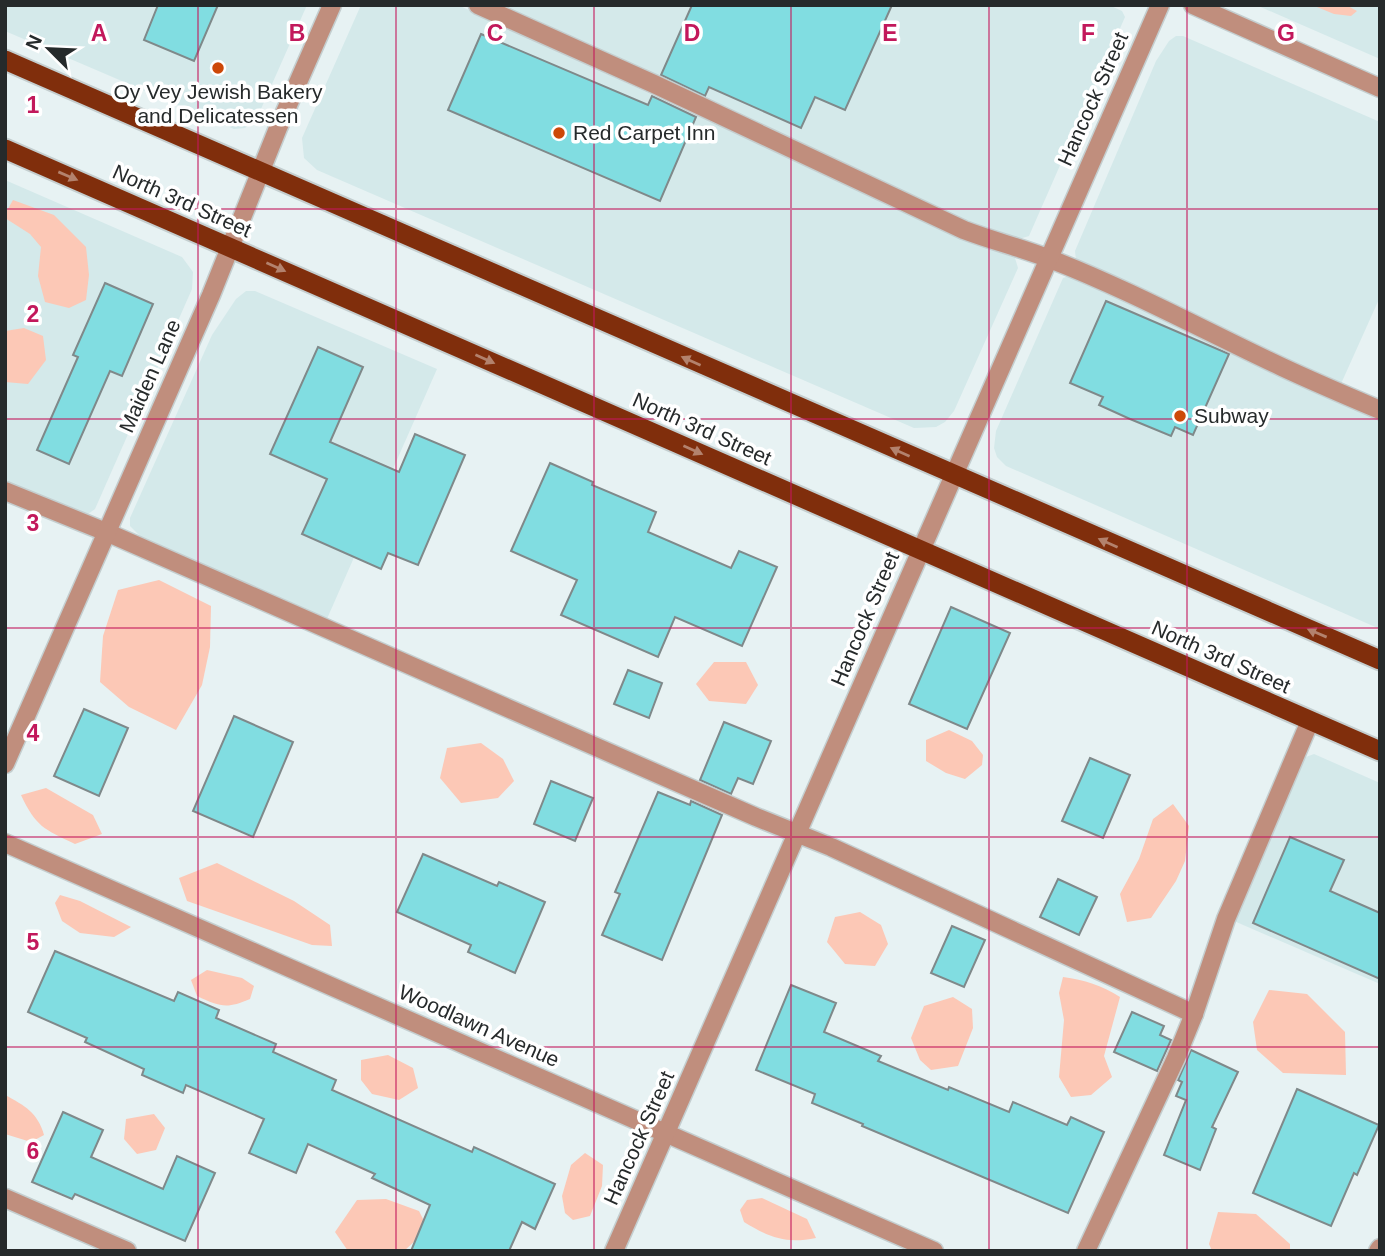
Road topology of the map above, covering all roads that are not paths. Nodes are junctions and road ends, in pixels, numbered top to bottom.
1 (332, 5) edge
2 (478, 5) edge
3 (1160, 5) edge
4 (1193, 5) edge
5 (5, 60) edge
6 (1380, 88) edge
7 (5, 149) edge
8 (260, 172) junction
9 (231, 247) junction
10 (1048, 258) junction
11 (1380, 410) edge
12 (953, 475) junction
13 (5, 491) edge
14 (106, 532) junction
15 (920, 550) junction
16 (1380, 660) edge
17 (1310, 721) junction
18 (1380, 751) edge
19 (5, 764) edge
20 (797, 832) junction
21 (5, 843) edge
22 (1194, 1014) junction
23 (666, 1133) junction
24 (5, 1198) edge
25 (127, 1251) edge
26 (614, 1251) edge
27 (934, 1251) edge
28 (1086, 1251) edge

1 - 8 street, Maiden Lane
2 - 10 street
3 - 10 street, Hancock Street
4 - 6 street
5 - 8 highway
7 -> 9 highway, North 3rd Street
8 - 9 street, Maiden Lane
12 -> 8 highway
9 - 14 street, Maiden Lane
9 -> 15 highway, North 3rd Street
10 - 11 street
10 - 12 street, Hancock Street
12 - 15 street, Hancock Street
16 -> 12 highway
13 - 14 street
14 - 19 street, Maiden Lane
14 - 20 street
15 - 17 highway, North 3rd Street
15 - 20 street, Hancock Street
17 - 18 highway, North 3rd Street
17 - 22 street
20 - 22 street
20 - 23 street, Hancock Street
21 - 23 street, Woodlawn Avenue
22 - 28 street
23 - 26 street, Hancock Street
23 - 27 street, Woodlawn Avenue
24 - 25 street

